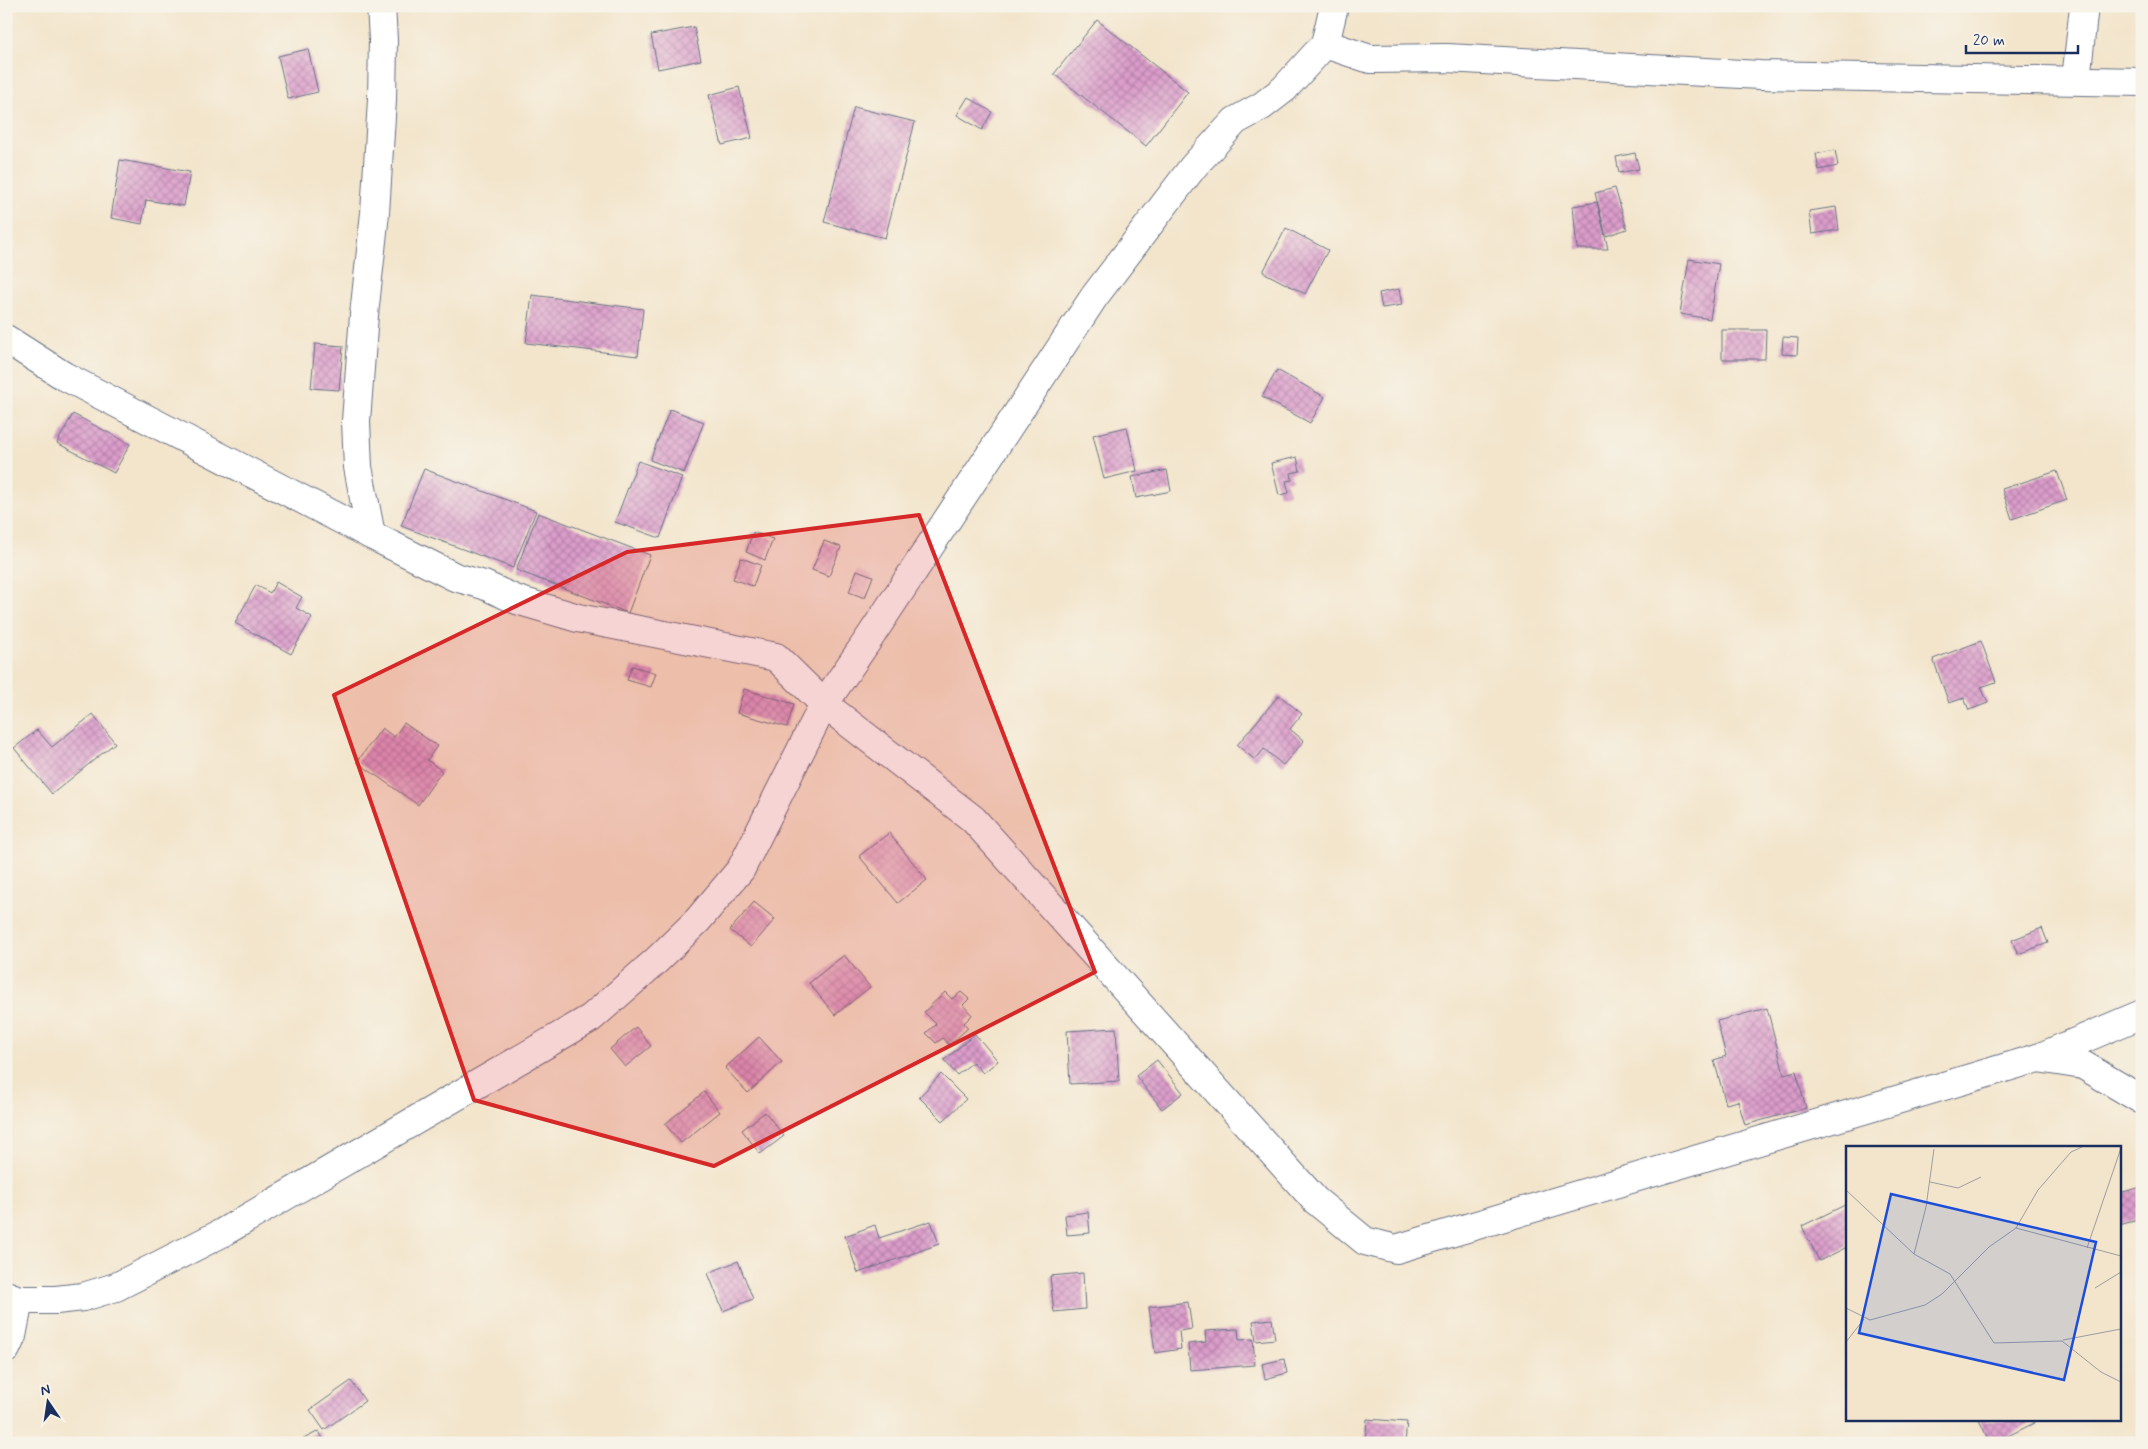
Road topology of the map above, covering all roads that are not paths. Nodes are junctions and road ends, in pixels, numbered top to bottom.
1 (380, 6) edge
2 (1334, 6) edge
3 (2084, 6) edge
4 (1325, 44) junction
5 (2076, 80) junction
6 (2142, 82) edge
7 (6, 339) edge
8 (371, 535) junction
9 (824, 704) junction
10 (2142, 1014) edge
11 (2038, 1058) junction
12 (2142, 1100) edge
13 (13, 1297) edge
14 (6, 1349) edge

1 - 8 street
2 - 4 street
3 - 5 street
4 - 5 street
4 - 9 street
5 - 6 street
7 - 8 street
8 - 9 street
9 - 11 street
9 - 13 street
10 - 11 street
11 - 12 street
13 - 14 street

